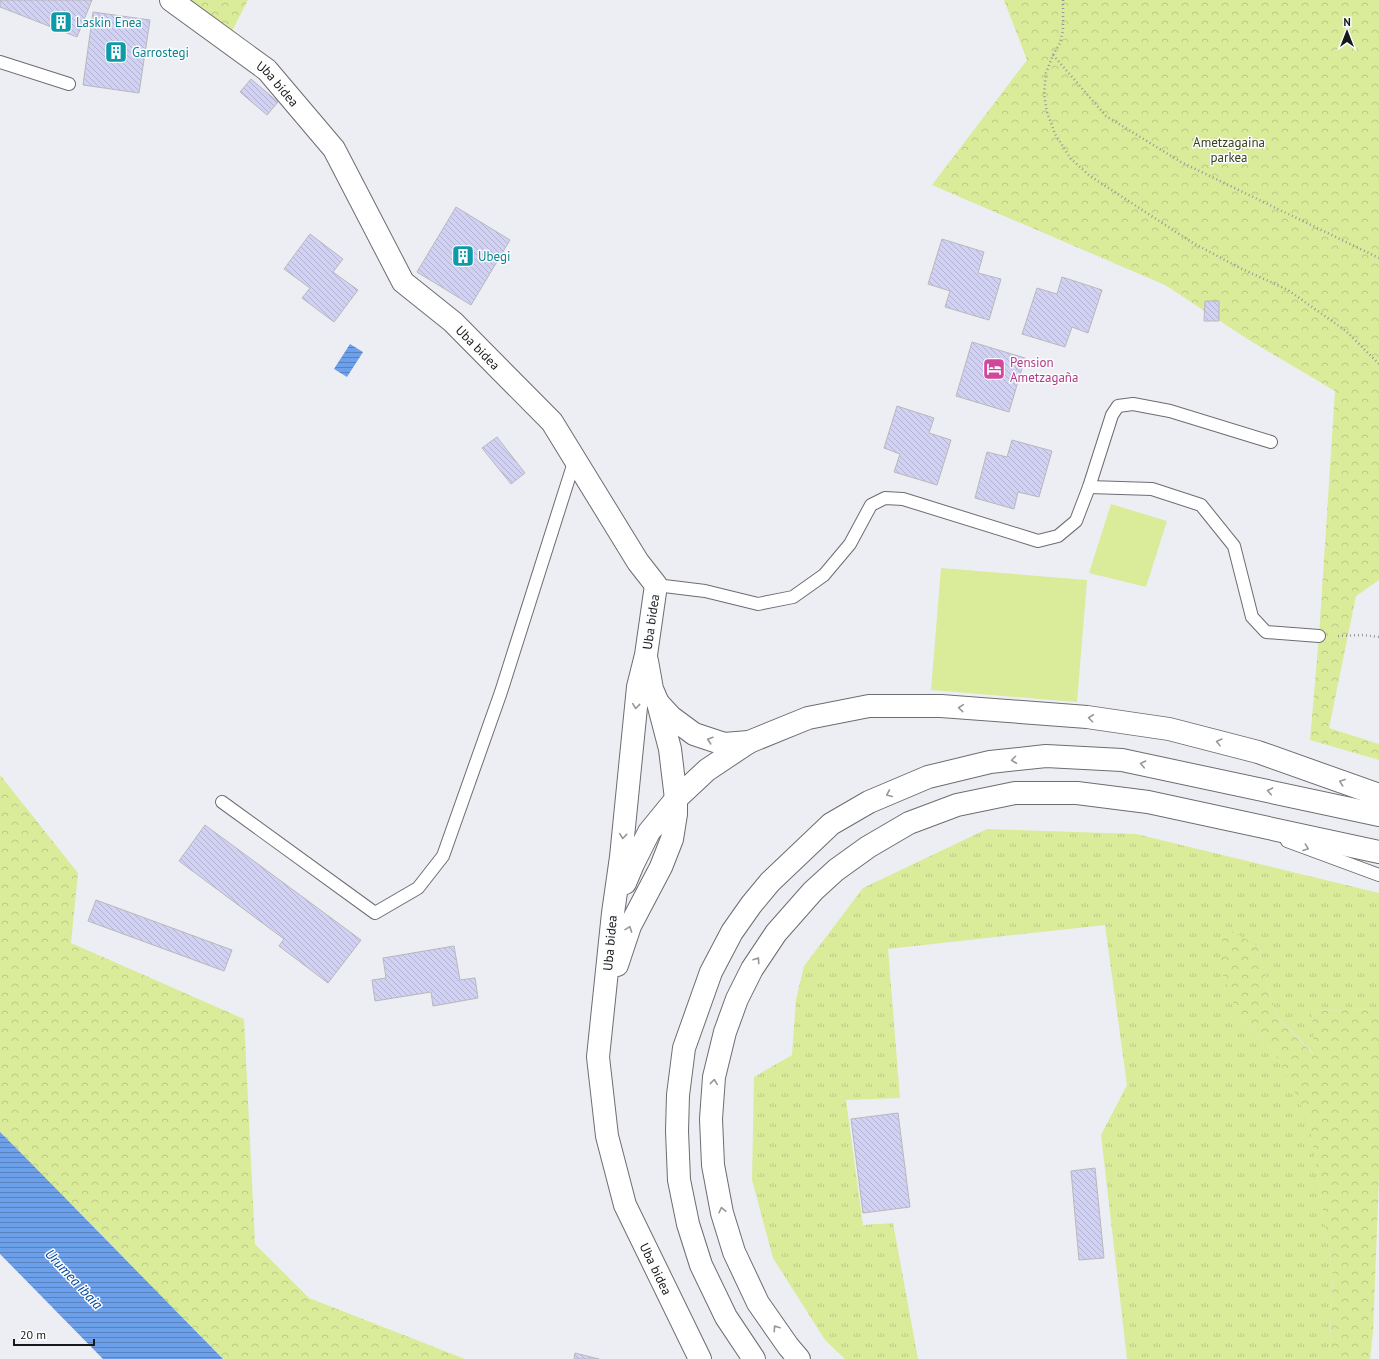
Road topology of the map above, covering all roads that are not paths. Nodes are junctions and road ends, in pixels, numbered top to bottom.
1 (171, 0) edge
2 (0, 62) edge
3 (69, 84) dead end
4 (1271, 442) dead end
5 (575, 459) junction
6 (1089, 487) junction
7 (656, 585) junction
8 (1319, 636) road end
9 (646, 655) junction
10 (658, 703) junction
11 (749, 742) junction
12 (1379, 795) edge
13 (676, 798) junction
14 (222, 802) dead end
15 (1379, 814) edge
16 (1230, 820) junction
17 (1379, 852) edge
18 (1379, 875) edge
19 (613, 913) junction
20 (604, 1006) junction
21 (700, 1359) edge
22 (754, 1359) edge
23 (799, 1359) edge

1 - 5 street, Uba bidea
2 - 3 lane
4 - 6 lane
5 - 7 street, Uba bidea
5 - 14 lane
6 - 7 lane
6 - 8 lane
7 - 9 street, Uba bidea
9 - 10 street
9 -> 19 street, Uba bidea
11 -> 10 street
10 - 13 street
12 -> 11 street
11 - 13 street
13 - 19 street
20 -> 13 street
15 -> 22 street
16 - 17 street
16 -> 18 lane
23 -> 16 street
19 - 20 street, Uba bidea
20 - 21 street, Uba bidea

